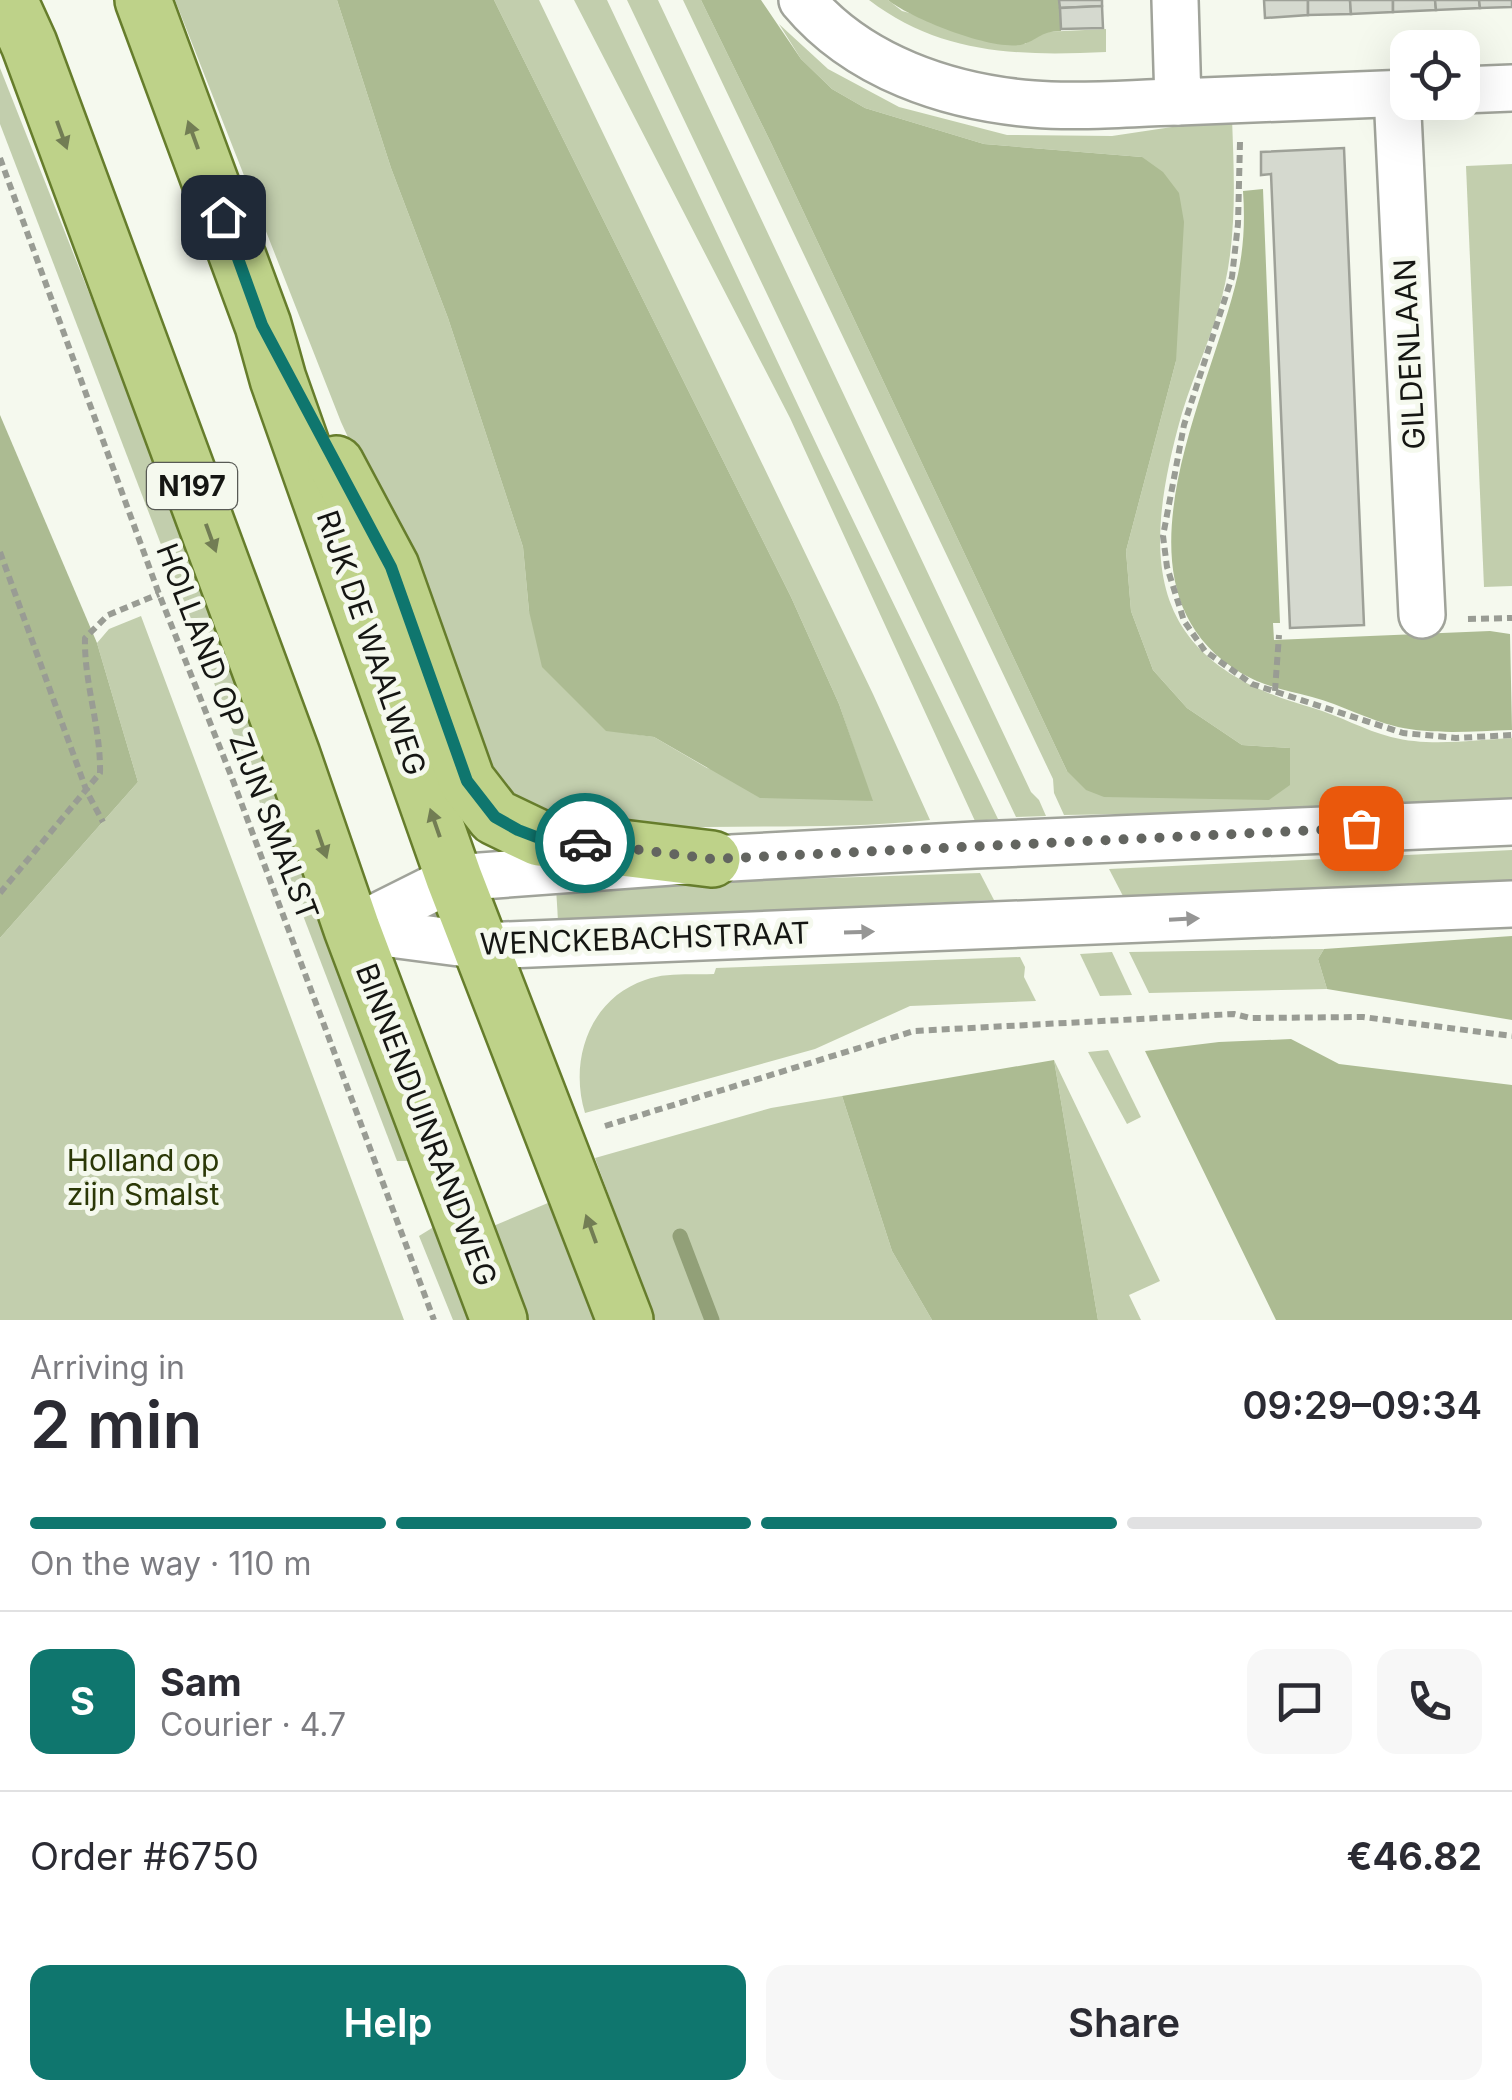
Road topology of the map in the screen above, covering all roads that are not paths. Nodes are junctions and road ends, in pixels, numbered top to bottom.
1 (10, 0) edge
2 (143, 0) edge
3 (802, 0) edge
4 (1175, 0) edge
5 (1512, 88) edge
6 (1480, 89) edge
7 (1390, 93) edge
8 (1178, 102) junction
9 (1403, 120) edge
10 (262, 325) junction
11 (1422, 615) dead end
12 (1512, 822) edge
13 (712, 859) junction
14 (454, 878) junction
15 (1512, 904) edge
16 (352, 929) junction
17 (482, 946) junction
18 (499, 1320) edge
19 (625, 1320) edge

1 -> 16 main road, N197
10 -> 2 main road, RIJK DE WAALWEG
3 - 8 street, GILDENLAAN
4 - 8 street
5 - 6 street
7 - 8 street, GILDENLAAN
9 - 11 street, GILDENLAAN
10 - 13 main road
14 -> 10 main road, RIJK DE WAALWEG
12 - 13 street
13 - 14 street
14 - 16 street
14 - 17 main road, RIJK DE WAALWEG
17 -> 15 street, WENCKEBACHSTRAAT
16 - 17 street, WENCKEBACHSTRAAT
16 - 18 main road, BINNENDUINRANDWEG / N197
19 -> 17 main road

